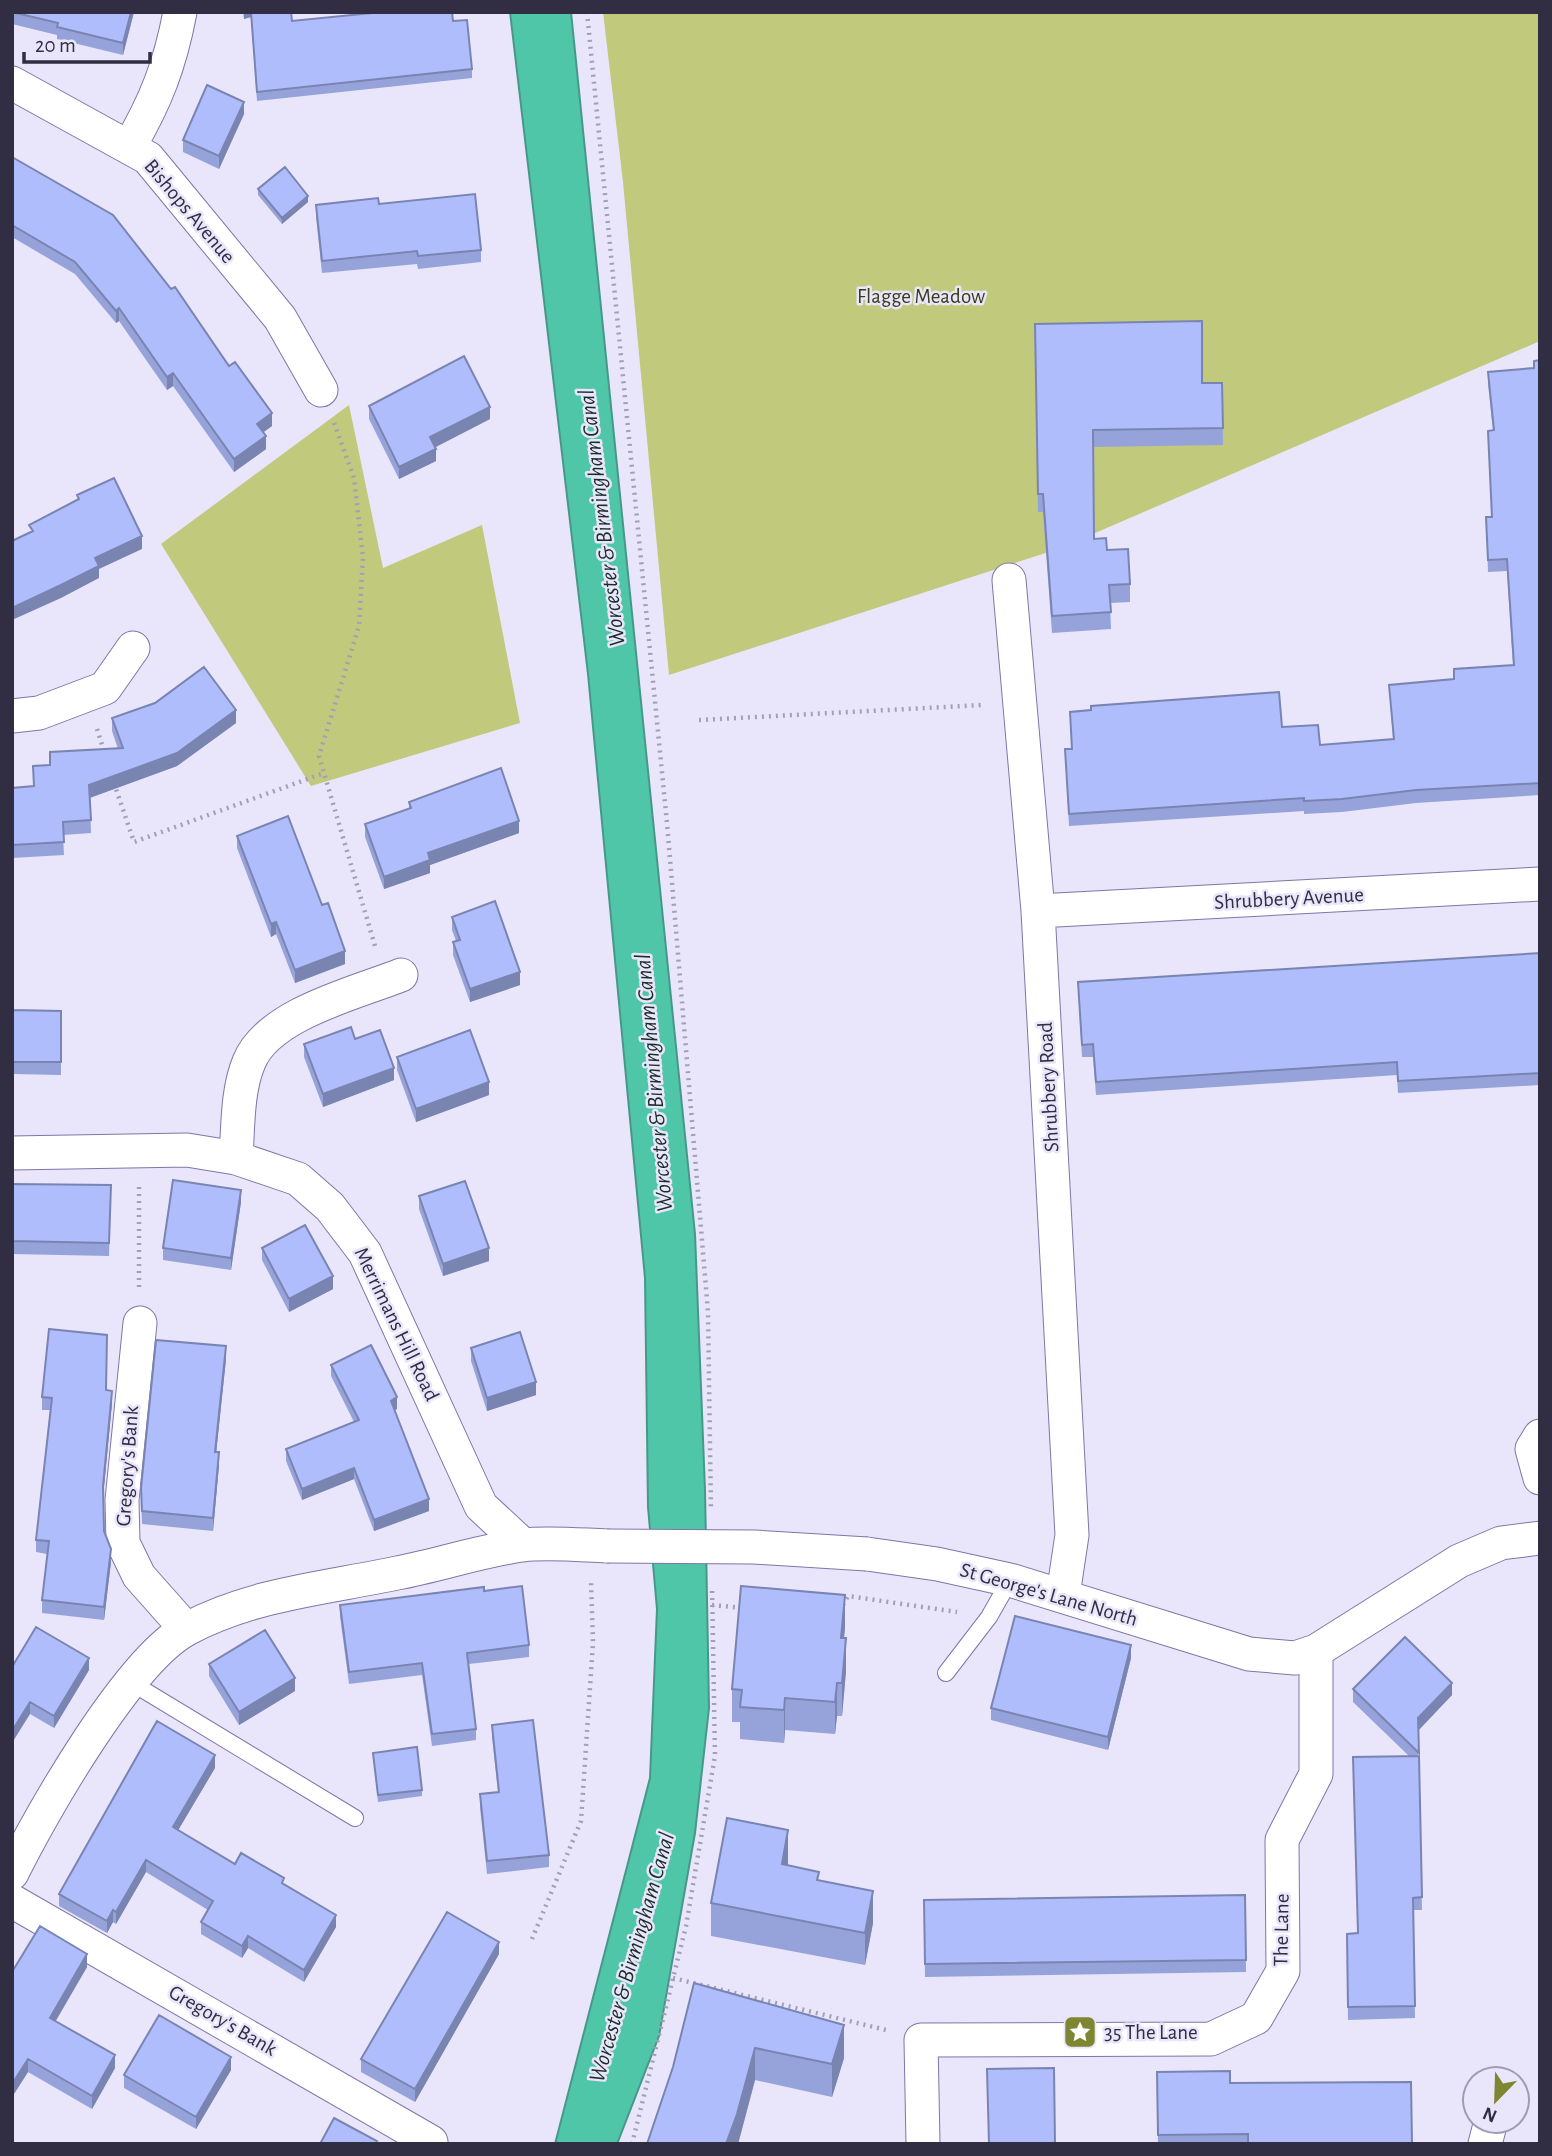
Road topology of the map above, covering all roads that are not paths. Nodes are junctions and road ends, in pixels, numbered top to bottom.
1 (180, 12) edge
2 (12, 83) edge
3 (129, 147) junction
4 (321, 390) road end
5 (1009, 580) dead end
6 (134, 648) dead end
7 (12, 716) edge
8 (1540, 884) edge
9 (1038, 911) junction
10 (393, 978) road end
11 (12, 1153) edge
12 (236, 1158) junction
13 (139, 1323) road end
14 (1540, 1436) edge
15 (1540, 1478) edge
16 (1540, 1538) edge
17 (523, 1545) junction
18 (1010, 1580) junction
19 (1063, 1595) junction
20 (186, 1629) junction
21 (1316, 1651) junction
22 (946, 1673) dead end
23 (132, 1683) junction
24 (355, 1818) dead end
25 (12, 1873) edge
26 (12, 1901) edge
27 (431, 2142) edge
28 (923, 2144) edge

1 - 3 street
2 - 3 street, Bishops Avenue
3 - 4 street, Bishops Avenue
5 - 9 street, Shrubbery Road
6 - 7 street
8 - 9 street, Shrubbery Avenue
9 - 19 street, Shrubbery Road
10 - 12 street
11 - 12 street, Merrimans Hill Road
12 - 17 street, Merrimans Hill Road
13 - 20 street, Gregory's Bank
14 - 15 street
16 - 21 street, St George's Lane North
17 - 18 street, St George's Lane North, bridge
17 - 20 street
18 - 19 street, St George's Lane North
18 - 22 lane
19 - 21 street, St George's Lane North
20 - 23 street
21 - 28 street, The Lane
23 - 24 lane
23 - 25 street
26 - 27 street, Gregory's Bank

